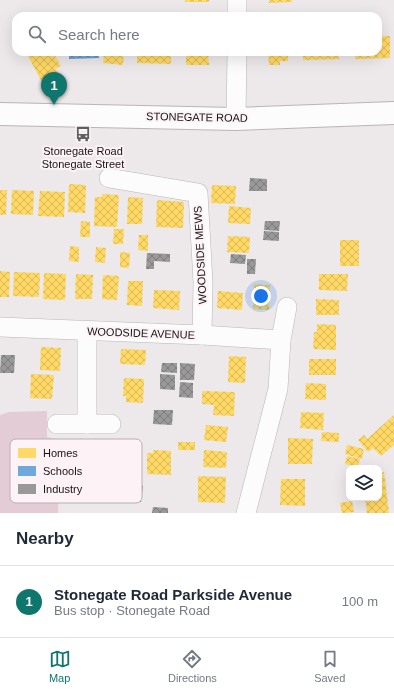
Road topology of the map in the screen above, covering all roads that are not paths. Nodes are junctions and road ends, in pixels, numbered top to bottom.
1 (237, 0) edge
2 (237, 12) edge
3 (237, 56) edge
4 (394, 113) edge
5 (0, 114) edge
6 (236, 119) junction
7 (109, 178) dead end
8 (287, 307) dead end
9 (0, 327) edge
10 (87, 331) junction
11 (202, 335) junction
12 (281, 340) junction
13 (57, 424) dead end
14 (87, 424) junction
15 (111, 424) dead end
16 (246, 513) edge

1 - 2 street
3 - 6 street
4 - 6 main road, STONEGATE ROAD
5 - 6 main road, STONEGATE ROAD
7 - 11 street, WOODSIDE MEWS
8 - 12 street
9 - 10 street, WOODSIDE AVENUE
10 - 11 street, WOODSIDE AVENUE
10 - 14 street
11 - 12 street, WOODSIDE AVENUE
12 - 16 street
13 - 14 street
14 - 15 street

